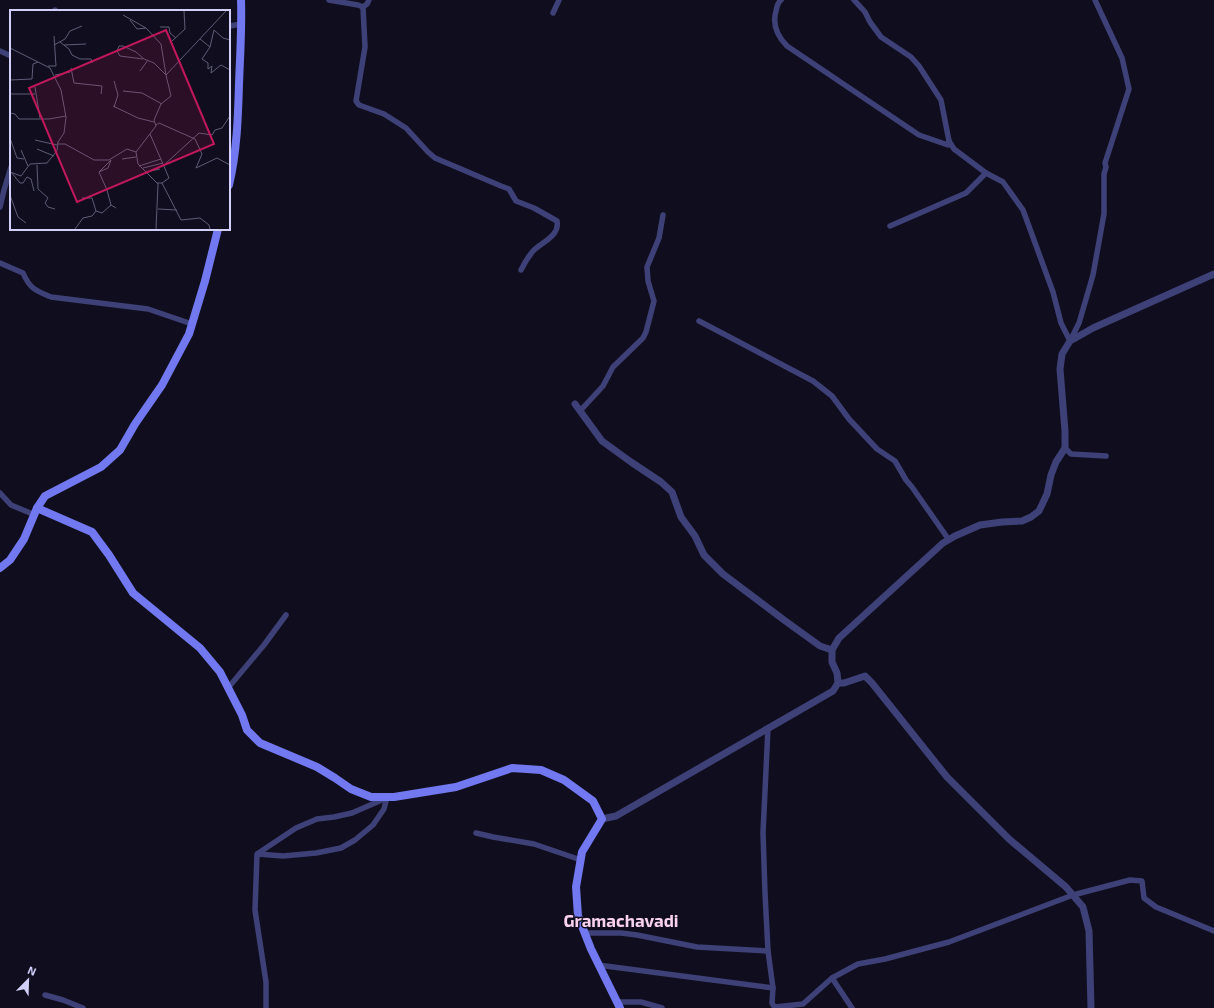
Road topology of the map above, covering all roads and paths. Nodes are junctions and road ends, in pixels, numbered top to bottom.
1 (241, 0) edge
2 (329, 0) edge
3 (369, 0) edge
4 (559, 0) edge
5 (781, 0) edge
6 (854, 0) edge
7 (1095, 0) edge
8 (363, 7) junction
9 (553, 12) dead end
10 (242, 24) junction
11 (230, 26) edge
12 (0, 51) edge
13 (10, 56) edge
14 (949, 141) junction
15 (10, 170) edge
16 (986, 173) junction
17 (230, 180) edge
18 (0, 207) edge
19 (663, 215) dead end
20 (890, 226) dead end
21 (218, 230) edge
22 (0, 263) edge
23 (521, 270) dead end
24 (1214, 274) edge
25 (699, 321) dead end
26 (192, 324) junction
27 (1070, 340) junction
28 (575, 404) dead end
29 (580, 411) junction
30 (1065, 448) junction
31 (1106, 456) dead end
32 (0, 493) edge
33 (36, 511) junction
34 (949, 540) junction
35 (0, 568) edge
36 (286, 615) dead end
37 (832, 650) junction
38 (838, 683) junction
39 (228, 688) junction
40 (768, 728) junction
41 (387, 797) junction
42 (602, 819) junction
43 (476, 833) dead end
44 (257, 854) junction
45 (581, 860) junction
46 (1073, 895) junction
47 (1214, 931) edge
48 (585, 934) junction
49 (768, 951) junction
50 (598, 965) junction
51 (832, 978) junction
52 (773, 988) junction
53 (45, 995) dead end
54 (618, 1005) edge
55 (775, 1007) edge
56 (83, 1008) edge
57 (266, 1008) edge
58 (662, 1008) edge
59 (852, 1008) edge
60 (1091, 1008) edge

1 - 10 main road
2 - 8 street
3 - 8 street
4 - 9 street
5 - 14 street
6 - 14 street
7 - 27 street
8 - 23 street
10 - 11 street
10 - 17 main road
12 - 13 street
14 - 16 street
15 - 18 street
16 - 20 street
16 - 27 street
19 - 29 street
21 - 26 main road
22 - 26 street
24 - 27 street
25 - 34 street
26 - 33 main road
27 - 30 street
28 - 29 street
29 - 37 street
30 - 31 street
30 - 34 street
32 - 33 street
33 - 35 main road
33 - 39 main road
34 - 37 street
36 - 39 street
37 - 38 street
38 - 40 street
38 - 46 street
39 - 41 main road
40 - 42 street
40 - 49 street
41 - 42 main road
41 - 44 street
41 - 44 street
42 - 45 main road
43 - 45 street
44 - 57 street
45 - 48 main road
46 - 47 street
46 - 51 street
46 - 60 street
48 - 49 street
48 - 50 main road
49 - 52 street
50 - 52 street
50 - 54 main road
51 - 55 street
51 - 59 street
52 - 55 street
53 - 56 street
54 - 58 street

